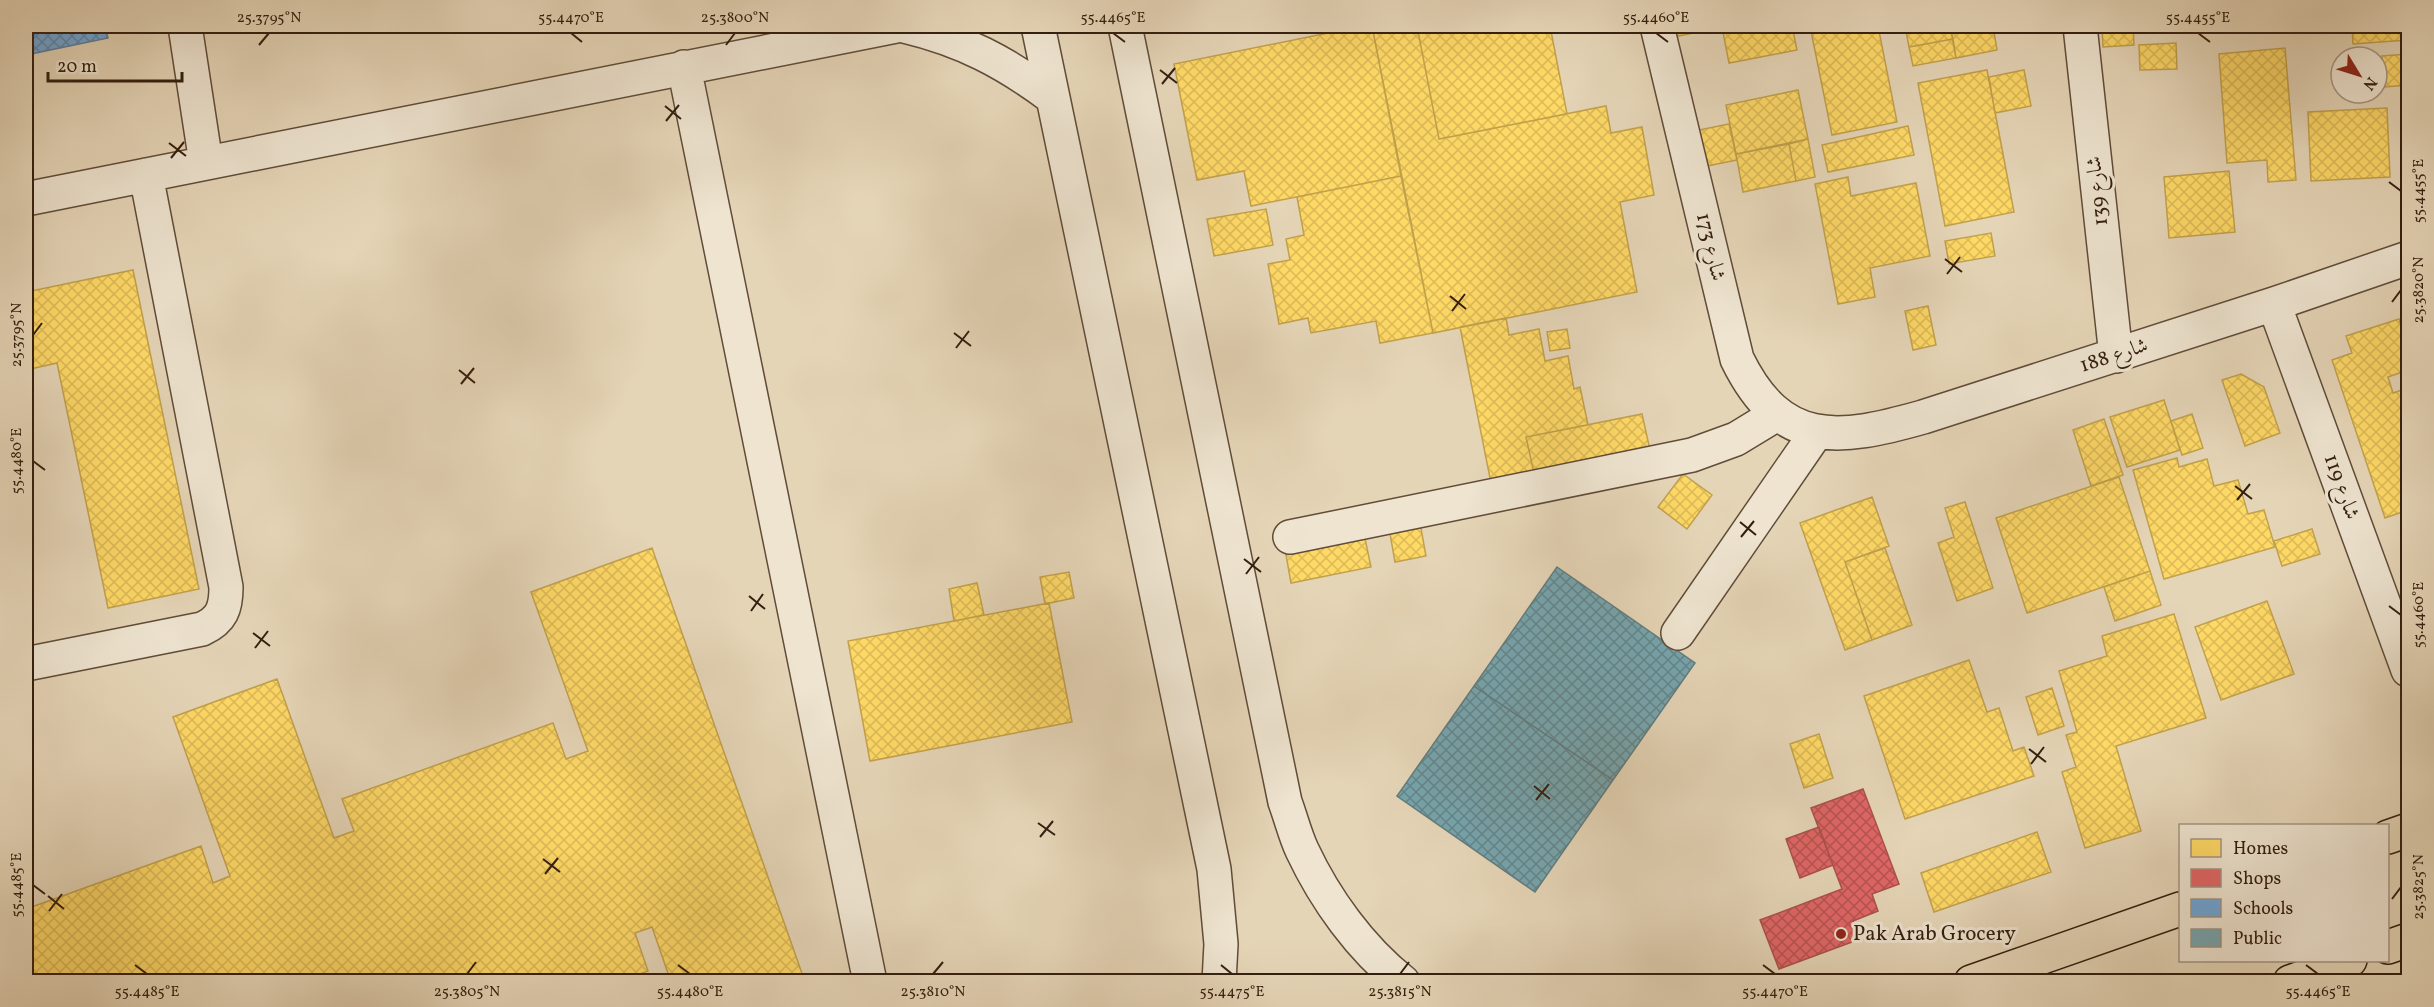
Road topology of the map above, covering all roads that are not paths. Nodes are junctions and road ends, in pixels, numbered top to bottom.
1 (185, 26) edge
2 (896, 26) edge
3 (904, 26) edge
4 (1038, 26) edge
5 (1125, 26) edge
6 (1657, 26) edge
7 (2080, 26) edge
8 (684, 68) junction
9 (1053, 98) junction
10 (206, 163) junction
11 (146, 175) junction
12 (26, 199) edge
13 (2409, 258) edge
14 (2274, 304) junction
15 (2115, 356) junction
16 (1777, 414) junction
17 (1816, 433) junction
18 (1290, 537) dead end
19 (1678, 633) dead end
20 (26, 664) edge
21 (2409, 670) edge
22 (2409, 830) edge
23 (2389, 837) edge
24 (2179, 910) edge
25 (2409, 940) edge
26 (2389, 947) edge
27 (2344, 962) edge
28 (1398, 980) edge
29 (870, 981) edge
30 (1219, 981) edge
31 (1971, 981) edge
32 (2290, 981) edge

1 - 10 street
2 - 8 street
3 - 9 street
4 - 9 street
5 - 28 street
6 - 16 street, شارع 173
7 - 15 street, شارع 139
8 - 10 street
8 - 29 street
9 - 30 street
10 - 11 street
11 - 12 street
11 - 20 street
13 - 14 street, شارع 188
14 - 15 street, شارع 188
14 - 21 street, شارع 119
15 - 17 street, شارع 188
16 - 17 street, شارع 173
16 - 18 street
17 - 19 street
22 - 23 main road
24 - 31 main road
25 - 26 main road
27 - 32 main road

